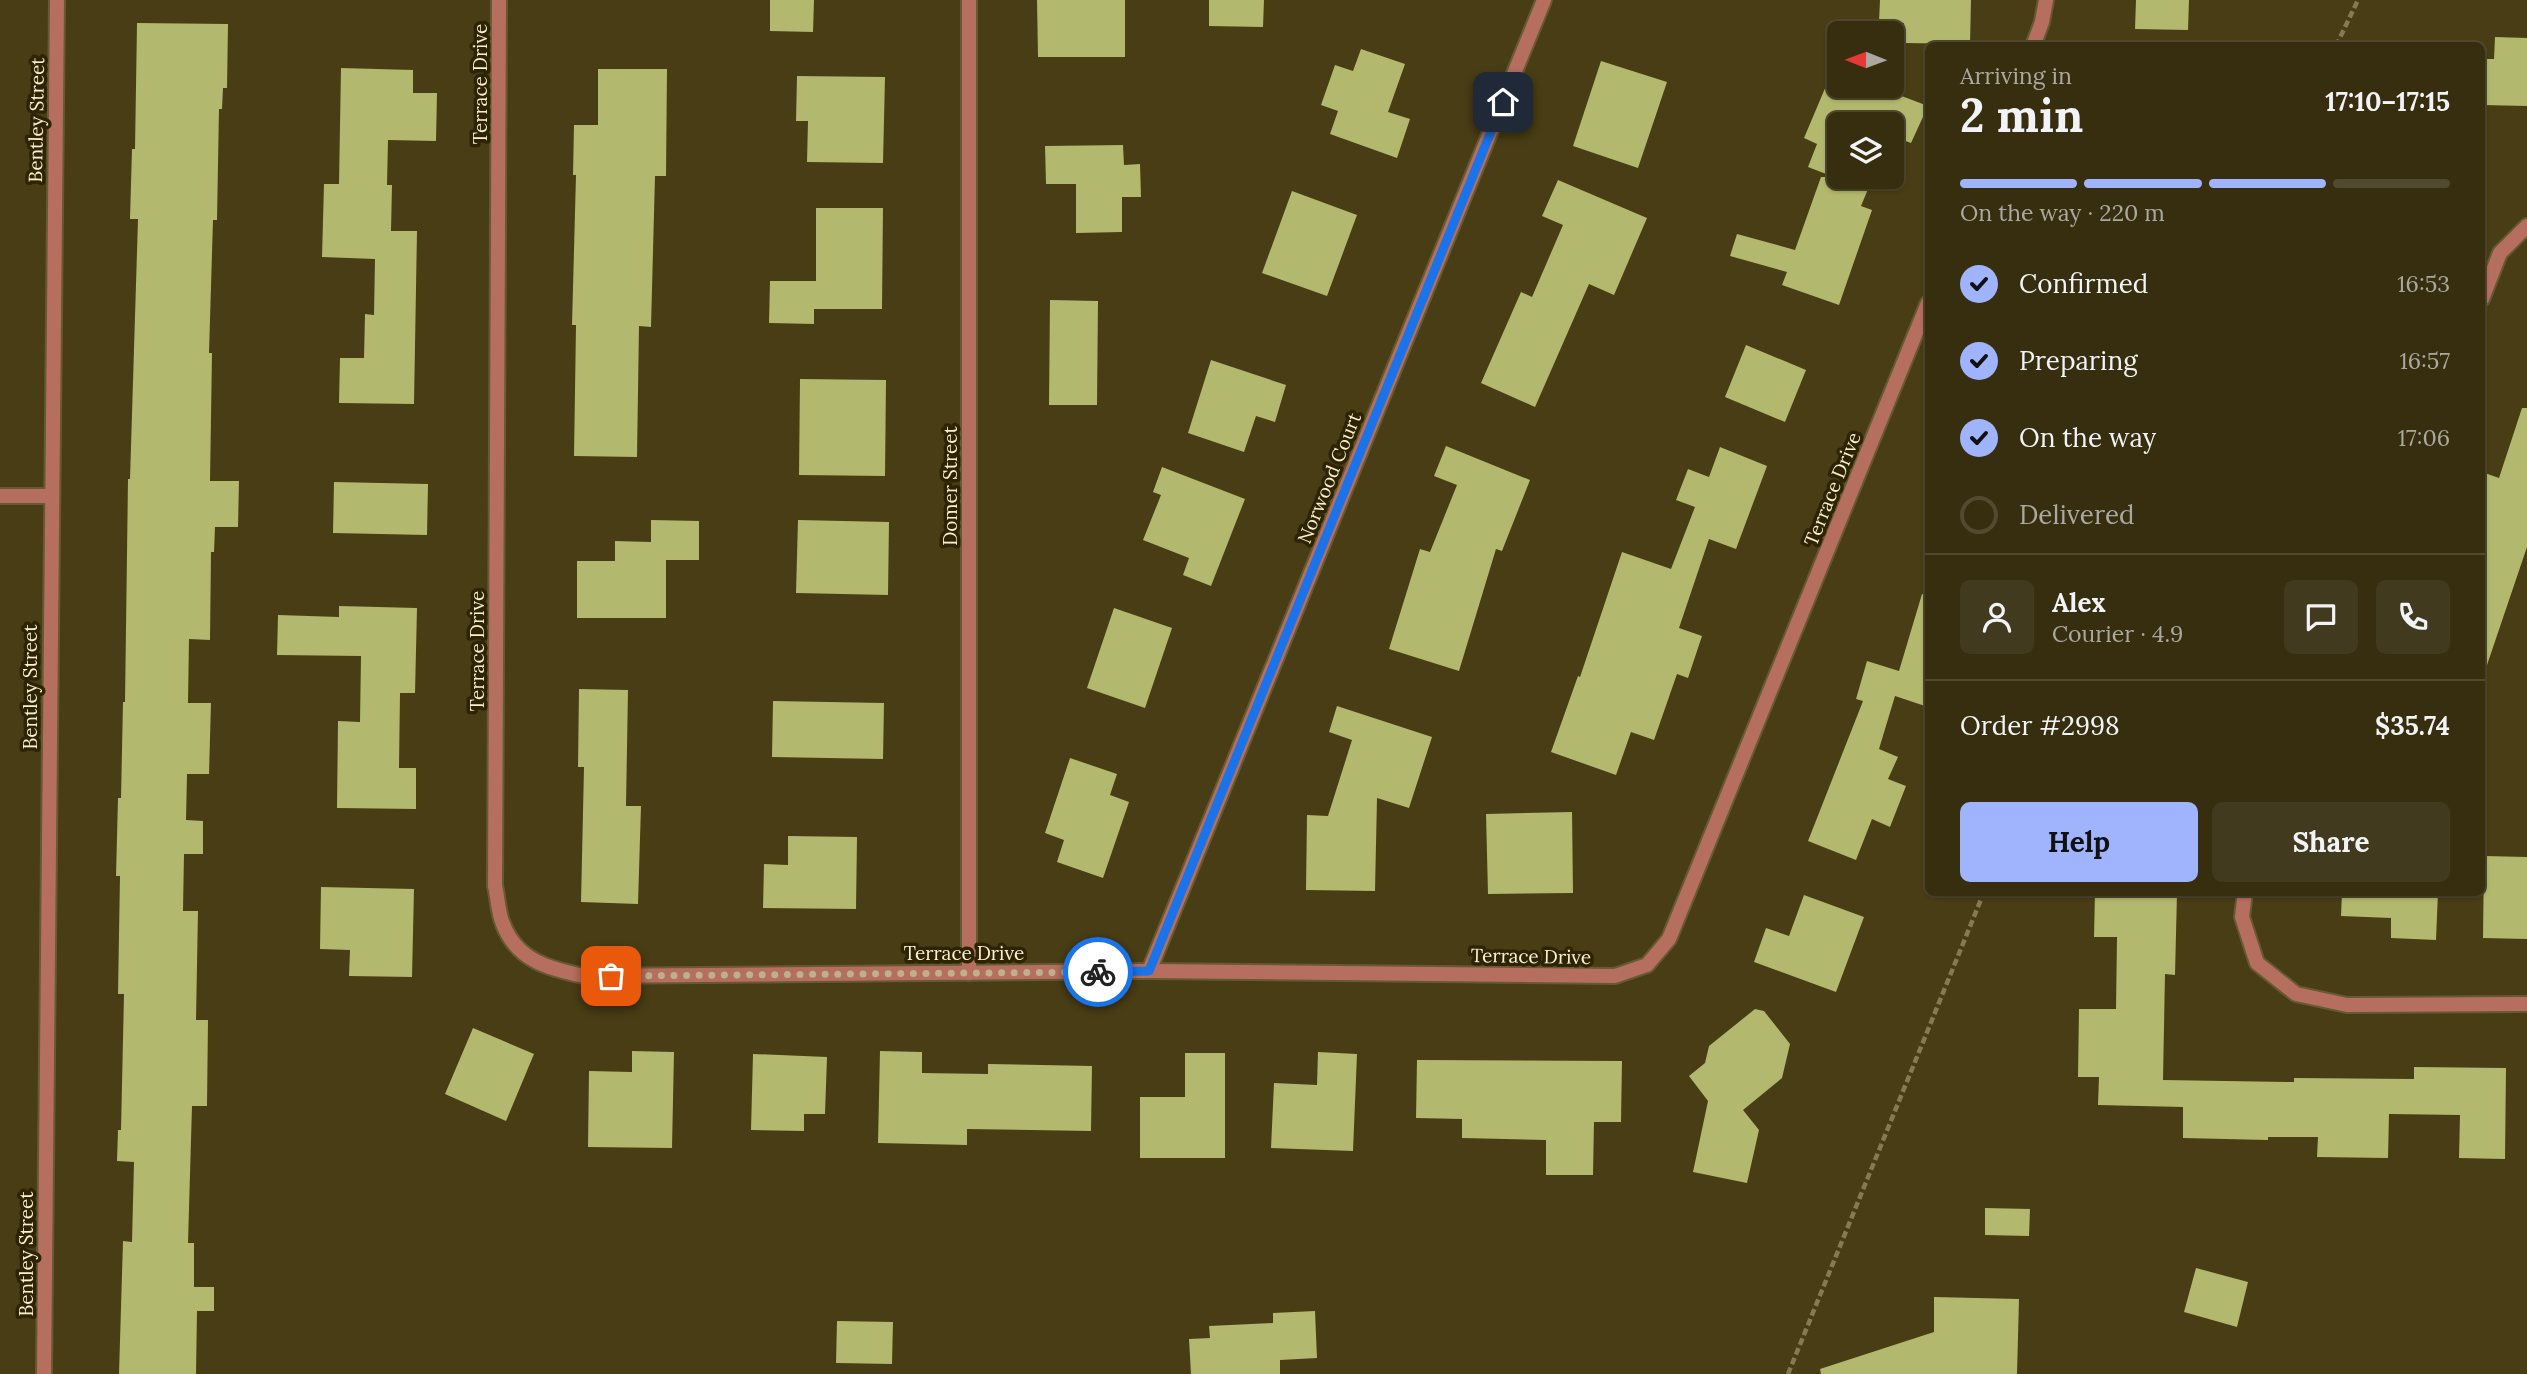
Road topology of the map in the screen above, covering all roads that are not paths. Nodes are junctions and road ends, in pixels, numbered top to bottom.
1 (57, 0) edge
2 (499, 0) edge
3 (969, 0) edge
4 (1544, 0) edge
5 (2046, 0) edge
6 (2034, 42) edge
7 (2527, 226) edge
8 (2485, 291) edge
9 (1925, 310) edge
10 (0, 496) edge
11 (51, 496) junction
12 (2244, 896) edge
13 (1149, 971) junction
14 (969, 973) junction
15 (2527, 1004) edge
16 (44, 1374) edge

1 - 11 street, Bentley Street
2 - 14 street, Terrace Drive
3 - 14 street, Domer Street
4 - 13 street, Norwood Court
5 - 6 street
7 - 8 street
9 - 13 street, Terrace Drive
10 - 11 street
11 - 16 street, Bentley Street
12 - 15 street
13 - 14 street, Terrace Drive

